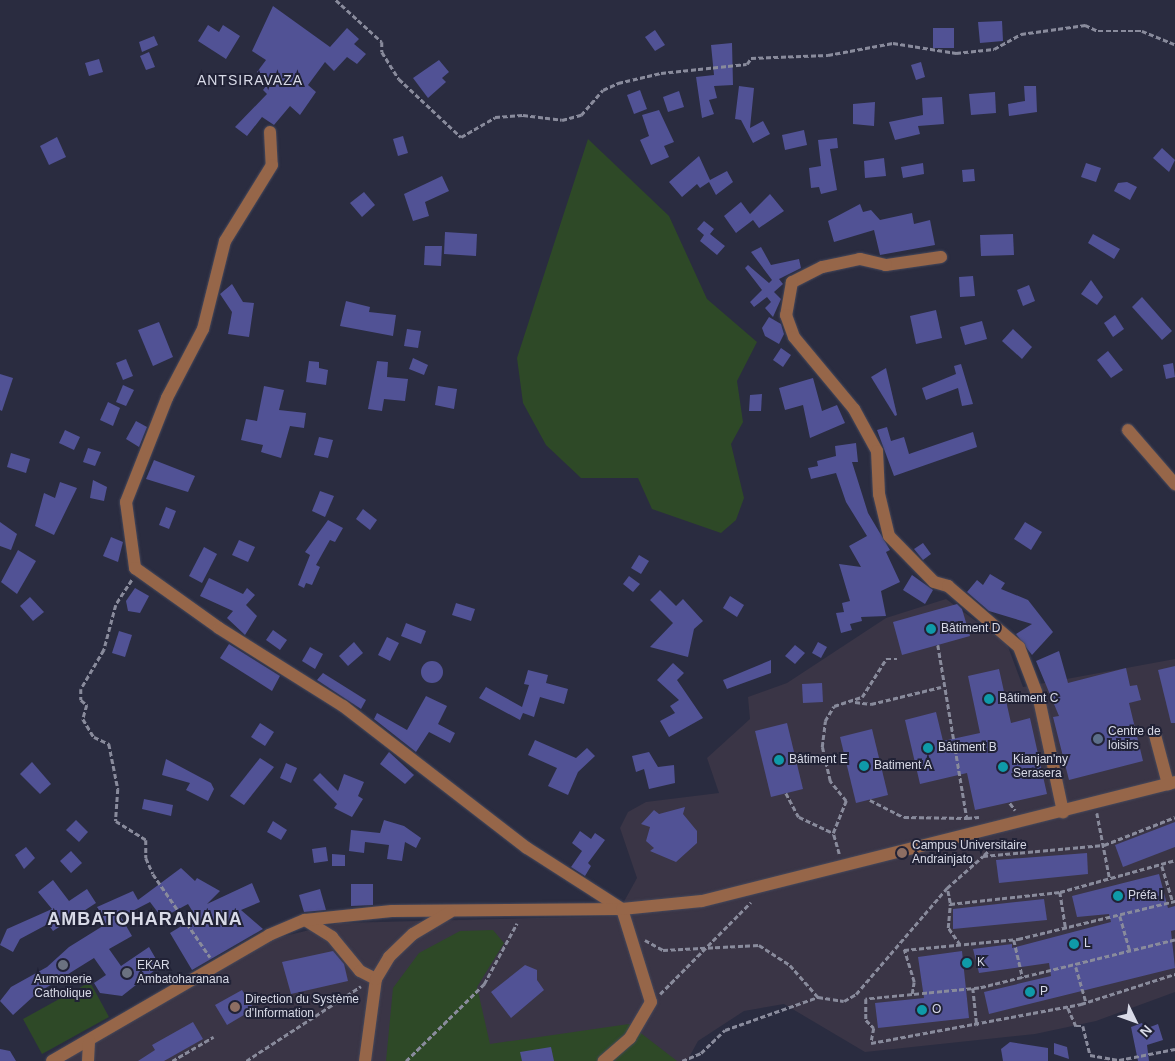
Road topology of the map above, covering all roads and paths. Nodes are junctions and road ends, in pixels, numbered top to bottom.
1 (336, 0) edge
2 (1175, 44) edge
3 (270, 132) dead end
4 (941, 257) dead end
5 (1128, 430) dead end
6 (1175, 484) edge
7 (140, 572) junction
8 (938, 645) dead end
9 (897, 659) dead end
10 (941, 687) dead end
11 (854, 702) junction
12 (1155, 735) dead end
13 (1172, 783) edge
14 (786, 793) dead end
15 (870, 800) dead end
16 (1095, 804) junction
17 (1063, 812) junction
18 (1017, 813) dead end
19 (1009, 814) dead end
20 (984, 817) dead end
21 (1175, 817) edge
22 (967, 818) junction
23 (833, 833) junction
24 (1104, 845) junction
25 (1175, 860) edge
26 (1162, 866) junction
27 (842, 867) junction
28 (1110, 880) junction
29 (765, 886) junction
30 (947, 888) junction
31 (1060, 892) junction
32 (1174, 902) edge
33 (950, 904) junction
34 (622, 909) junction
35 (523, 910) junction
36 (452, 911) junction
37 (1120, 916) junction
38 (305, 920) junction
39 (1066, 928) junction
40 (631, 932) junction
41 (1014, 940) junction
42 (1175, 940) edge
43 (960, 945) junction
44 (711, 946) junction
45 (1130, 952) junction
46 (216, 966) junction
47 (1076, 967) junction
48 (1175, 974) edge
49 (1023, 978) junction
50 (376, 979) junction
51 (973, 988) junction
52 (912, 994) junction
53 (818, 997) junction
54 (651, 1002) junction
55 (1086, 1002) junction
56 (1068, 1007) junction
57 (977, 1026) junction
58 (213, 1037) dead end
59 (89, 1040) junction
60 (1175, 1049) edge
61 (52, 1061) edge
62 (88, 1061) edge
63 (172, 1061) edge
64 (246, 1061) edge
65 (365, 1061) edge
66 (406, 1061) edge
67 (604, 1061) edge
68 (682, 1061) edge

1 - 2 path
3 - 7 street
4 - 17 street
5 - 6 street
7 - 34 street
7 - 46 path
8 - 22 path
9 - 11 path
10 - 11 path
11 - 23 path
12 - 13 street
13 - 16 street
14 - 23 path
15 - 22 path
16 - 17 street
16 - 24 path
17 - 27 street
18 - 19 path
20 - 22 path
21 - 24 path
23 - 27 path
24 - 28 path
24 - 30 path
25 - 26 path
26 - 28 path
26 - 32 path
27 - 29 street
28 - 31 path
29 - 34 street
29 - 44 path
30 - 33 path
30 - 53 path
31 - 33 path
31 - 39 path
32 - 37 path
33 - 43 path
34 - 35 street
34 - 40 street
35 - 36 street
35 - 66 path
36 - 38 street
36 - 50 street
37 - 39 path
37 - 45 path
38 - 46 street
38 - 50 street
39 - 41 path
40 - 44 path
40 - 54 street
41 - 43 path
41 - 49 path
42 - 45 path
43 - 52 path
44 - 53 path
44 - 54 path
45 - 47 path
46 - 59 street
47 - 49 path
47 - 55 path
48 - 55 path
49 - 51 path
50 - 64 path
50 - 65 street
51 - 52 path
51 - 57 path
52 - 57 path
53 - 68 path
54 - 67 street
55 - 56 path
56 - 57 path
56 - 60 path
58 - 63 path
59 - 61 street
59 - 62 street

